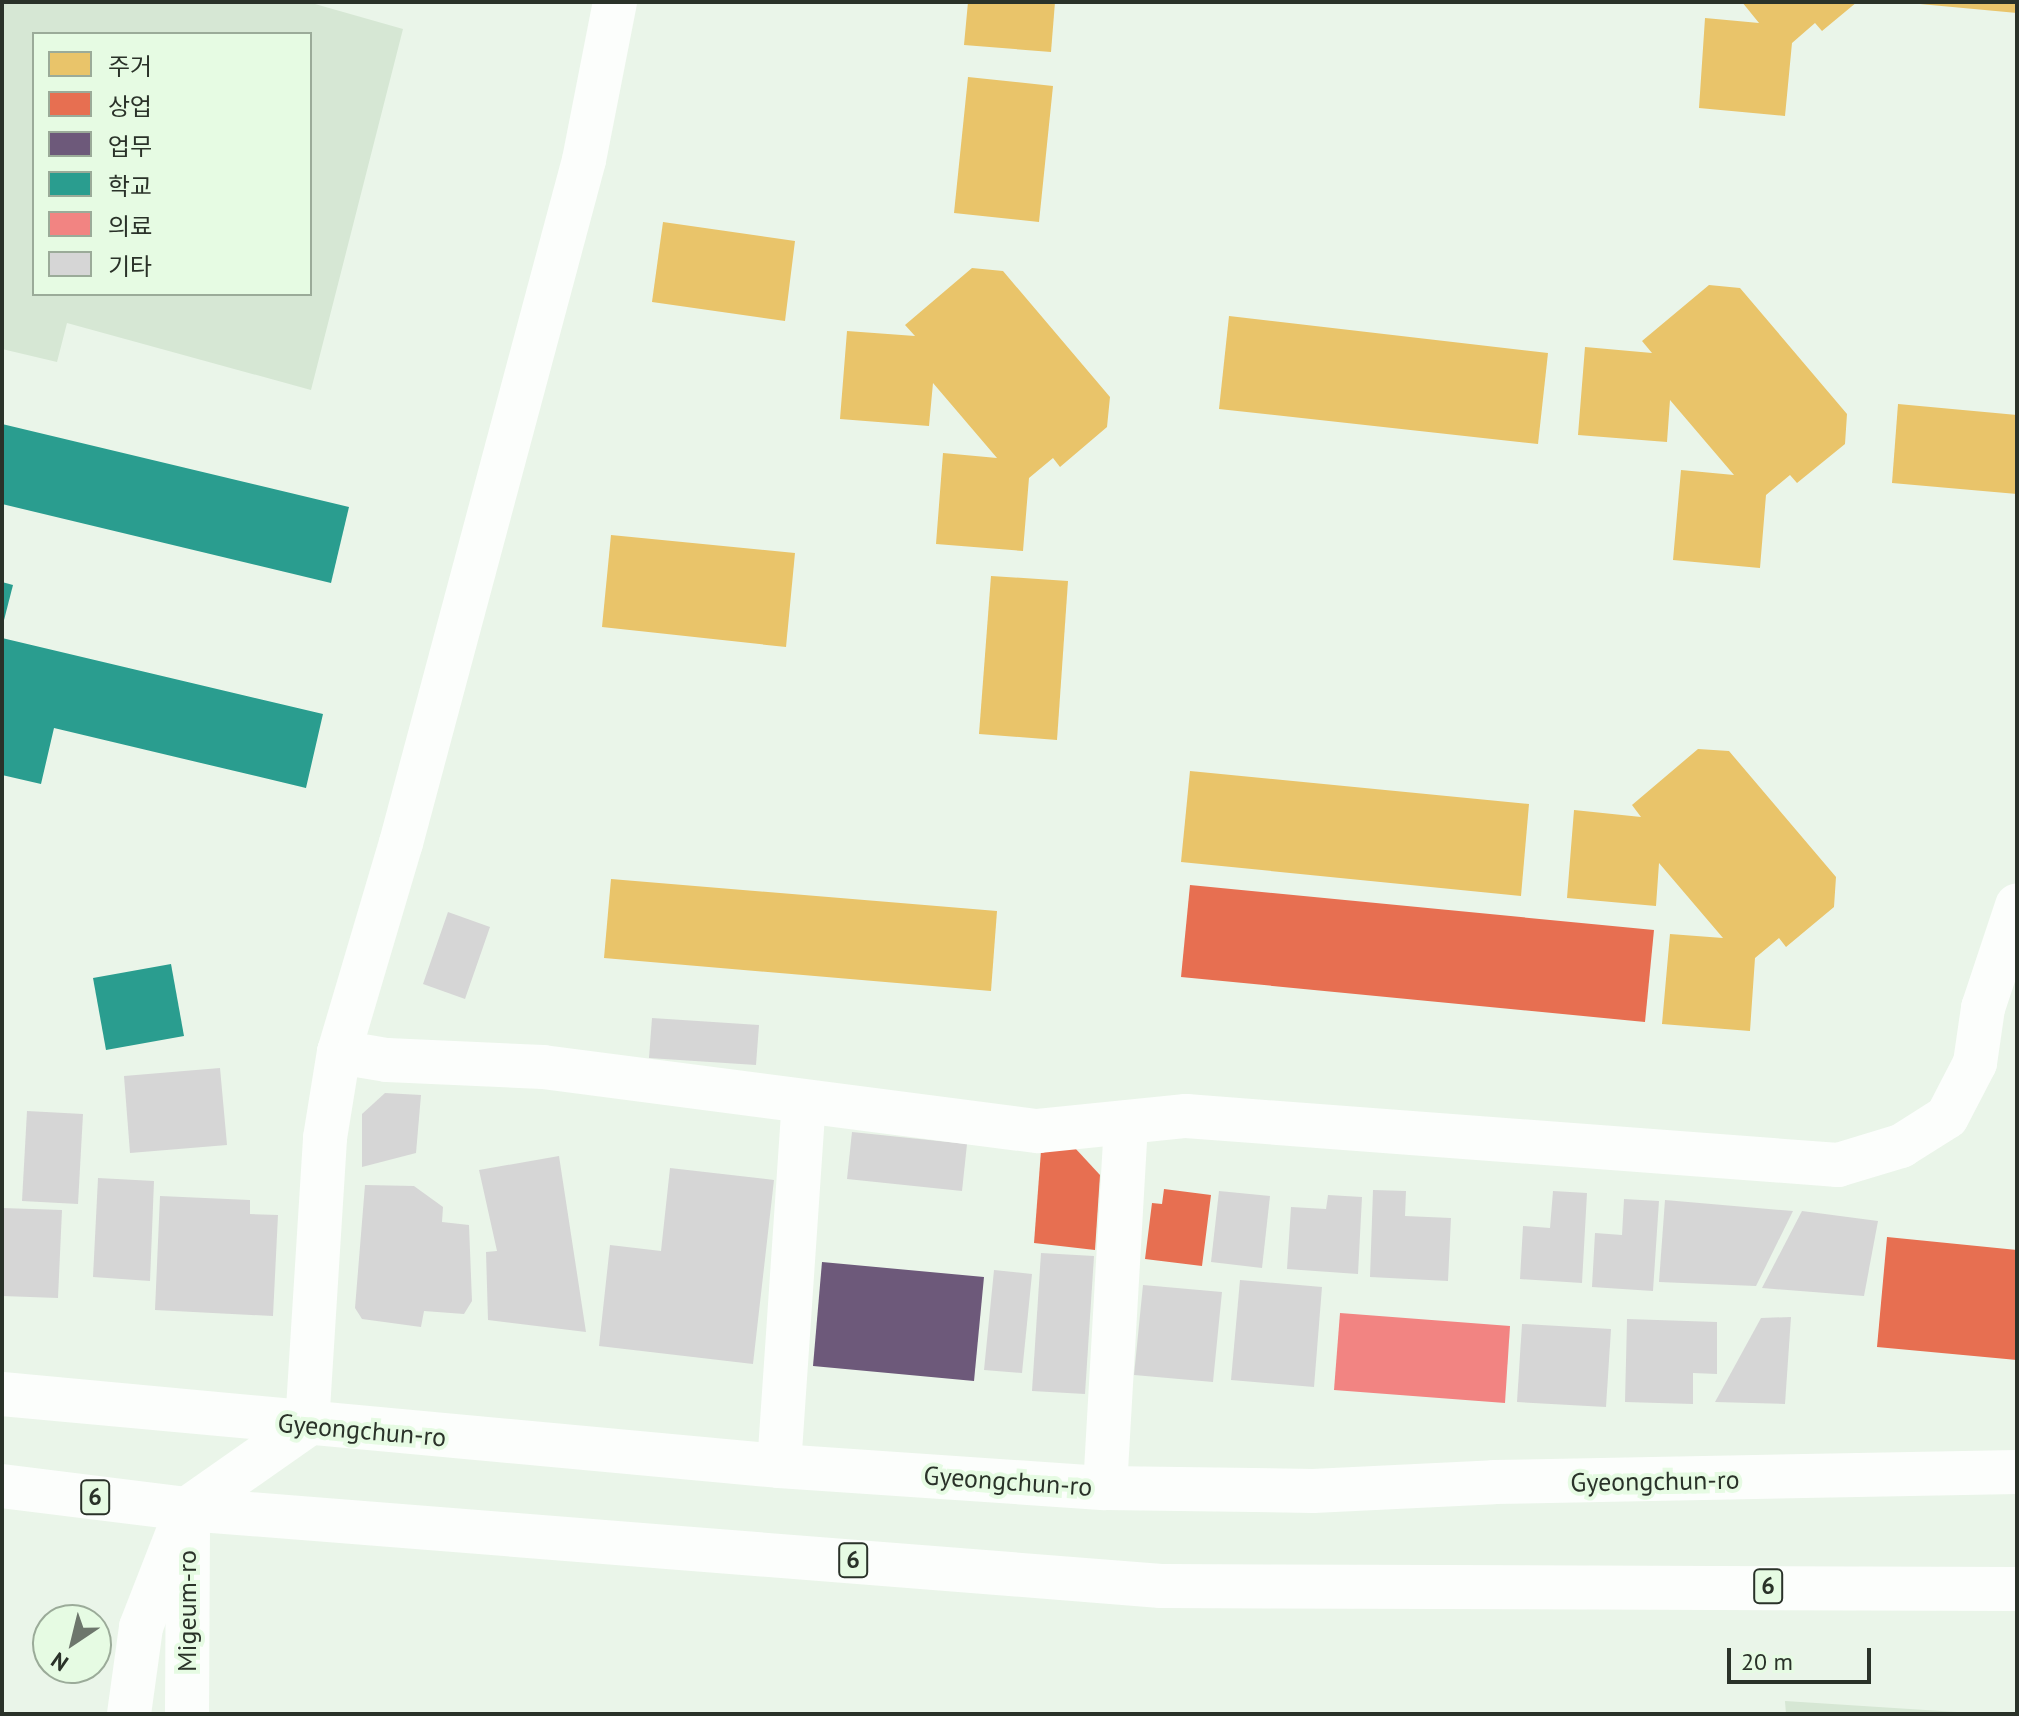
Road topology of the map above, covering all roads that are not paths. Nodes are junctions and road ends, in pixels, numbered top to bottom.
1 (615, 2) edge
2 (2017, 906) edge
3 (339, 1052) junction
4 (804, 1102) junction
5 (1126, 1123) junction
6 (2, 1394) edge
7 (307, 1425) junction
8 (779, 1466) junction
9 (2017, 1472) edge
10 (2, 1486) edge
11 (1105, 1488) junction
12 (187, 1509) junction
13 (2017, 1589) edge
14 (129, 1714) edge
15 (187, 1714) edge

1 - 3 street
2 - 5 street
3 - 4 street
3 - 7 street
4 - 5 street
4 - 8 street
5 - 11 street
6 - 7 street, Gyeongchun-ro
7 - 8 street, Gyeongchun-ro
7 - 12 street
8 - 11 street, Gyeongchun-ro
9 - 11 street, Gyeongchun-ro
10 - 12 street, 6
12 - 13 street, 6
12 - 14 street, Migeum-ro
12 - 15 street, Migeum-ro

